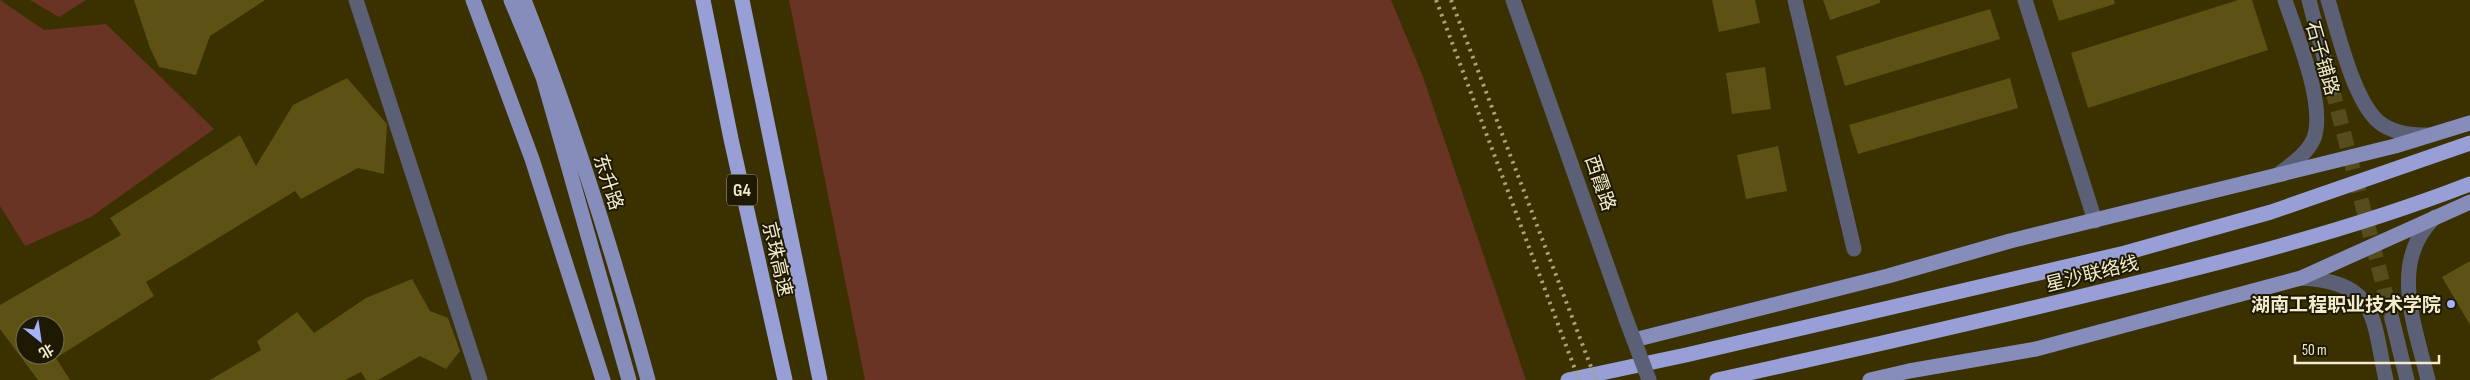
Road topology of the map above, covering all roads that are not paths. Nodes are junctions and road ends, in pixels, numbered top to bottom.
1 (356, 0) edge
2 (473, 0) edge
3 (511, 0) edge
4 (524, 0) edge
5 (695, 0) edge
6 (703, 0) edge
7 (742, 0) edge
8 (1513, 0) edge
9 (1795, 0) edge
10 (2026, 0) edge
11 (2285, 0) edge
12 (2309, 0) edge
13 (2328, 0) edge
14 (2332, 88) tunnel mouth
15 (2470, 123) edge
16 (2432, 136) junction
17 (731, 139) junction
18 (2470, 144) edge
19 (2280, 173) junction
20 (2470, 184) edge
21 (2470, 202) edge
22 (2437, 215) junction
23 (2095, 221) junction
24 (1854, 249) dead end
25 (2301, 278) junction
26 (2392, 319) tunnel mouth
27 (1634, 340) junction
28 (480, 380) edge
29 (603, 380) edge
30 (629, 380) edge
31 (648, 380) edge
32 (785, 380) edge
33 (820, 380) edge
34 (1568, 380) edge
35 (1648, 380) edge
36 (1717, 380) edge
37 (1870, 380) edge
38 (2386, 380) edge
39 (2407, 380) edge
40 (2428, 380) edge

1 - 28 street
2 - 29 main road
3 - 30 main road, 东升路
4 - 31 main road, 东升路
5 - 17 highway
6 - 17 highway, 京珠高速 / G4
7 - 33 highway, 京珠高速 / G4
8 - 27 street, 西霞路, bridge
9 - 24 street
10 - 23 street
11 - 19 street, 石子铺路
12 - 14 street, 石子铺路
13 - 16 street, 石子铺路
15 - 16 main road
16 - 19 main road
17 - 32 highway, 京珠高速 / G4
18 - 34 highway
19 - 23 main road
20 - 36 highway, 星沙联络线
21 - 22 main road
22 - 25 main road
22 - 40 street
23 - 27 main road
25 - 37 main road
25 - 38 street
26 - 39 street
27 - 35 street, 西霞路, bridge

